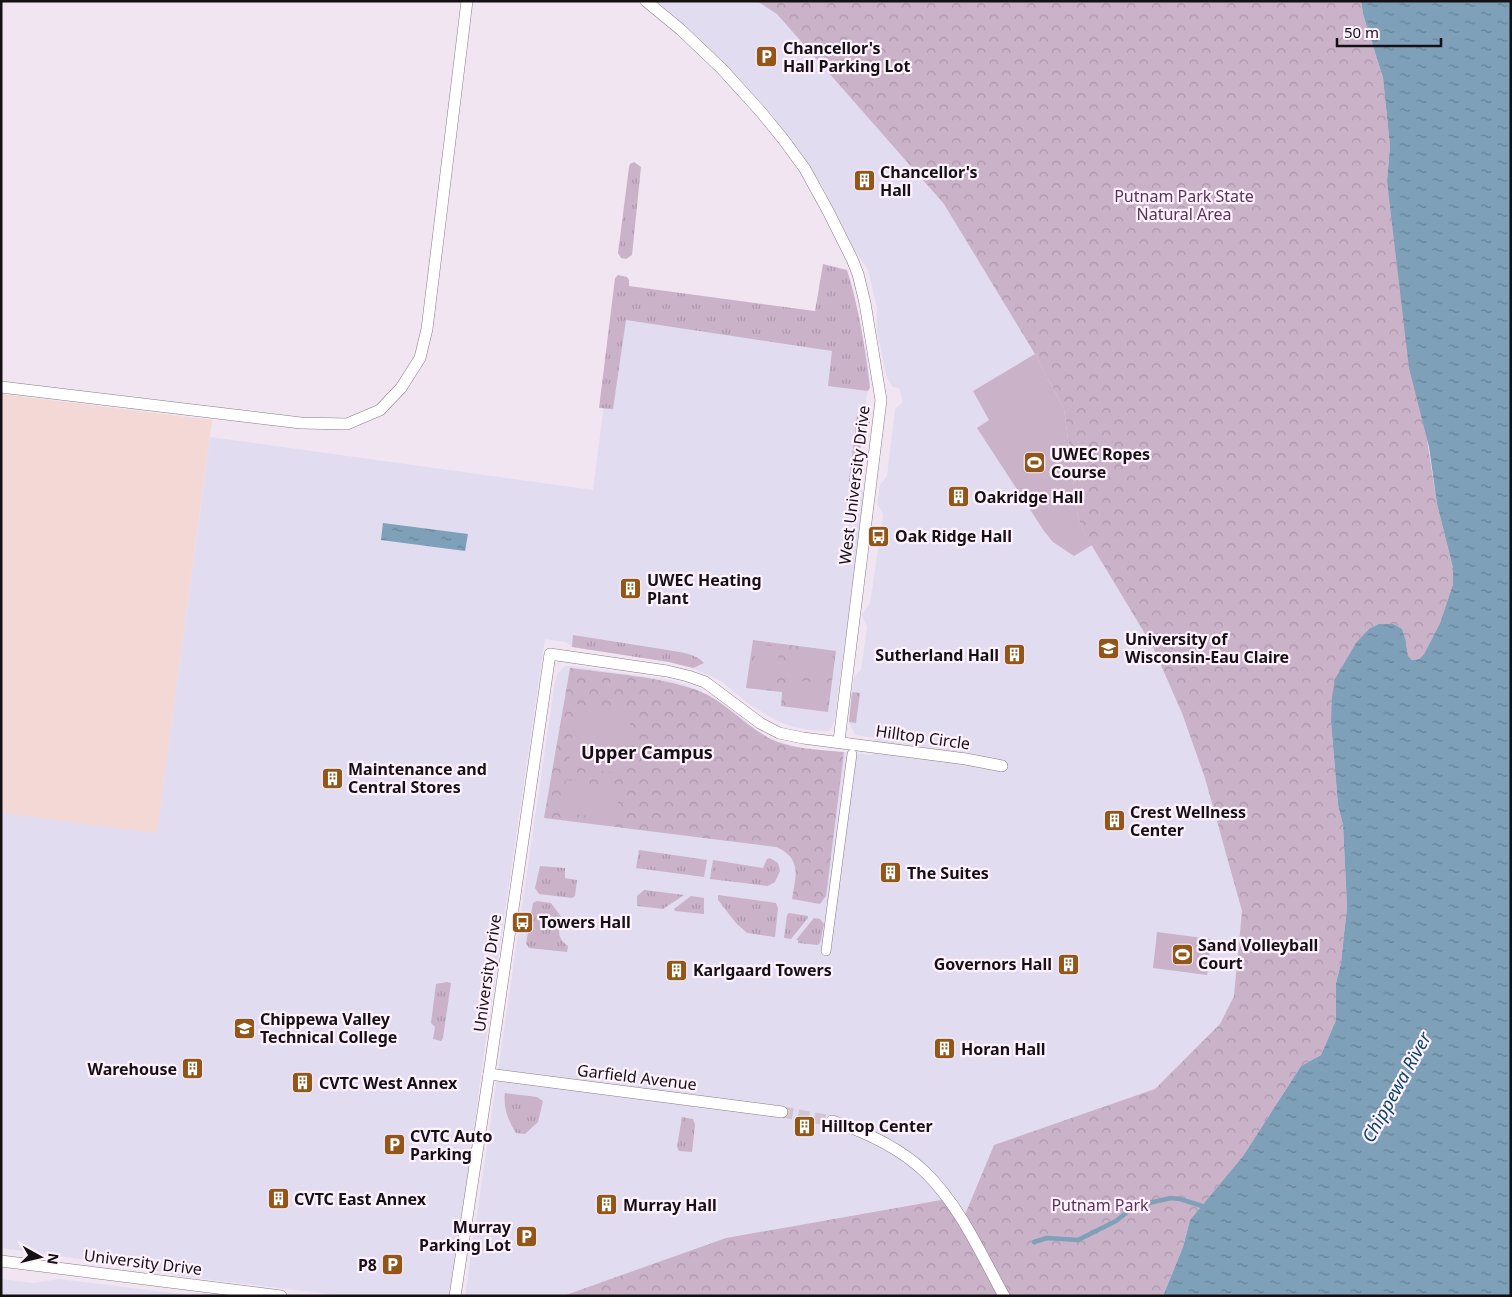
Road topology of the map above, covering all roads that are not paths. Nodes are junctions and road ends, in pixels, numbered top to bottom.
1 (467, 1) edge
2 (646, 1) edge
3 (1, 387) edge
4 (839, 741) junction
5 (852, 754) dead end
6 (1002, 766) dead end
7 (826, 951) dead end
8 (489, 1074) junction
9 (782, 1112) tunnel mouth
10 (832, 1121) tunnel mouth
11 (1, 1261) edge
12 (281, 1296) edge
13 (454, 1296) edge
14 (1004, 1296) edge

1 - 3 street
2 - 4 street, West University Drive
4 - 6 street, Hilltop Circle
4 - 8 street, University Drive
5 - 7 street
8 - 9 street, Garfield Avenue
8 - 13 street, University Drive
10 - 14 street
11 - 12 street, University Drive

